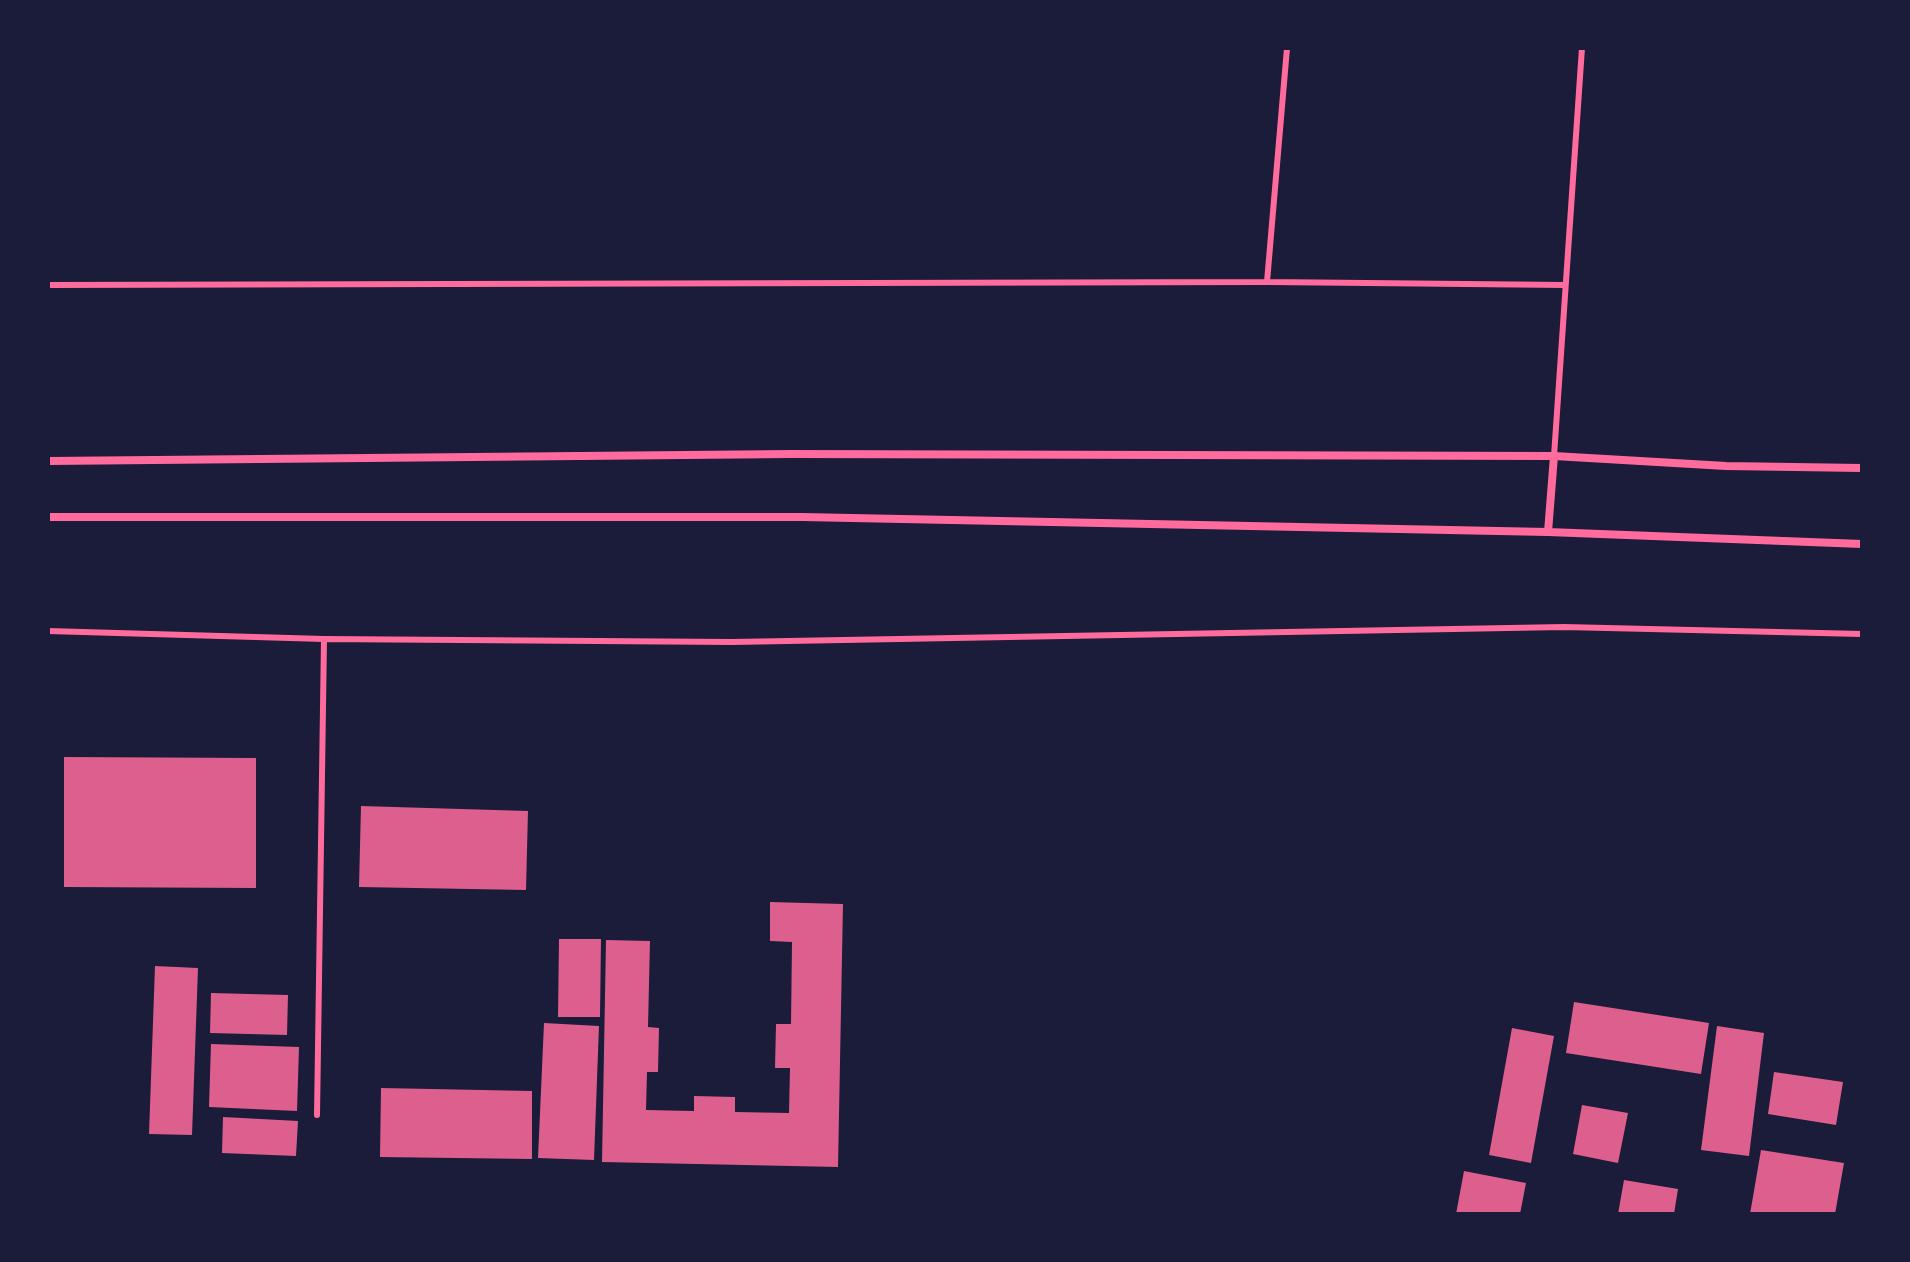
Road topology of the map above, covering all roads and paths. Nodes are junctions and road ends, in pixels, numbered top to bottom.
1 (1287, 48) edge
2 (1582, 48) edge
3 (1267, 282) junction
4 (48, 285) edge
5 (1565, 285) junction
6 (1554, 456) junction
7 (48, 461) edge
8 (1862, 468) edge
9 (48, 517) edge
10 (1548, 532) junction
11 (1862, 544) edge
12 (48, 631) edge
13 (1862, 634) edge
14 (324, 639) junction
15 (317, 1115) dead end

1 - 3 lane
2 - 5 lane
3 - 4 lane
3 - 5 lane
5 - 6 lane
6 - 7 street
6 - 8 street
6 - 10 street
9 - 10 street
10 - 11 street
12 - 14 lane
13 - 14 lane
14 - 15 lane

